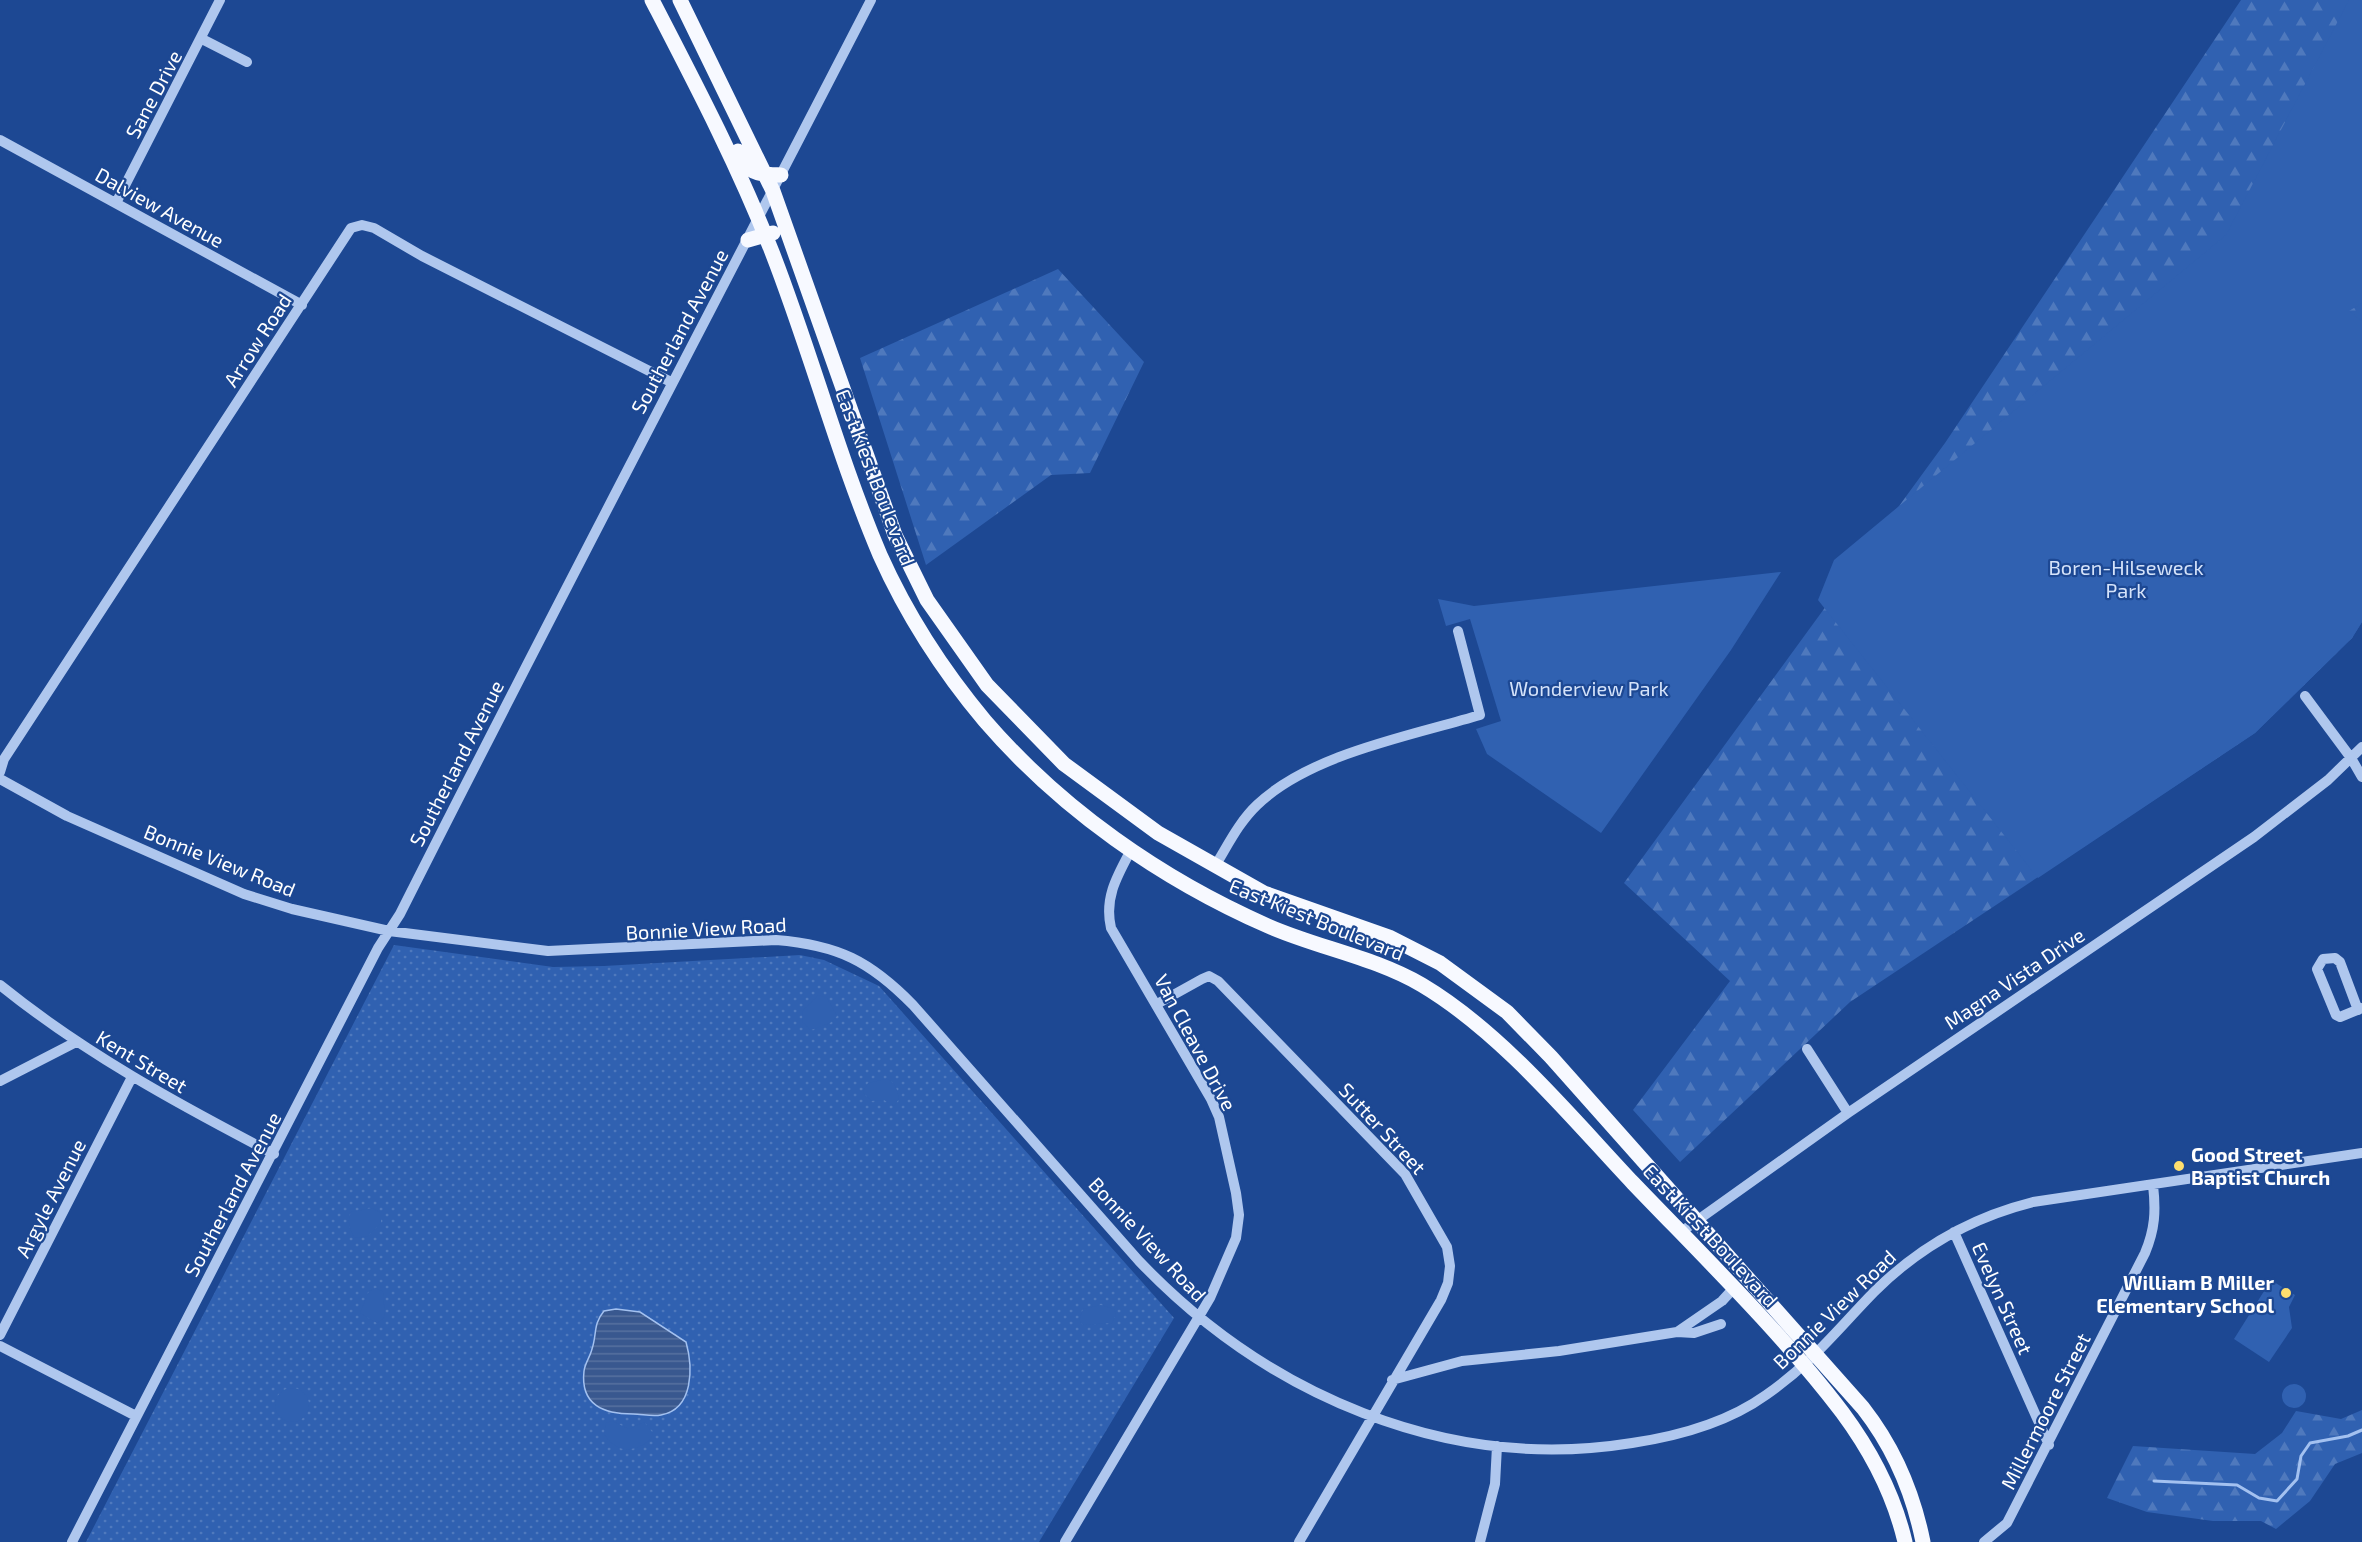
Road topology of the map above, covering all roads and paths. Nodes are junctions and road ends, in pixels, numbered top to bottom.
1 (220, 0) edge
2 (652, 0) edge
3 (680, 0) edge
4 (871, 0) edge
5 (202, 39) junction
6 (247, 62) dead end
7 (713, 118) junction
8 (0, 140) edge
9 (773, 175) junction
10 (773, 191) junction
11 (116, 203) junction
12 (758, 220) junction
13 (765, 235) junction
14 (748, 240) junction
15 (809, 293) junction
16 (302, 305) junction
17 (671, 382) junction
18 (927, 600) junction
19 (910, 610) junction
20 (1458, 631) dead end
21 (2305, 696) dead end
22 (2362, 747) edge
23 (2351, 758) junction
24 (0, 772) edge
25 (2362, 777) edge
26 (0, 779) edge
27 (1131, 850) junction
28 (1215, 866) junction
29 (389, 931) junction
30 (0, 985) edge
31 (1157, 1004) junction
32 (2360, 1009) edge
33 (76, 1042) junction
34 (1807, 1049) dead end
35 (132, 1077) junction
36 (0, 1081) edge
37 (1848, 1113) junction
38 (2362, 1153) edge
39 (274, 1154) junction
40 (2153, 1185) junction
41 (1697, 1221) junction
42 (1681, 1232) junction
43 (1954, 1232) junction
44 (1733, 1289) junction
45 (1198, 1318) junction
46 (1721, 1324) dead end
47 (1677, 1332) junction
48 (0, 1335) edge
49 (0, 1346) edge
50 (1817, 1355) junction
51 (1804, 1367) junction
52 (1392, 1380) junction
53 (136, 1416) junction
54 (1373, 1418) junction
55 (2049, 1445) junction
56 (1497, 1446) junction
57 (72, 1542) edge
58 (1065, 1542) edge
59 (1299, 1542) edge
60 (1480, 1542) edge
61 (1905, 1542) edge
62 (1923, 1542) edge
63 (1984, 1542) edge

1 - 5 street, Sane Drive
2 - 7 main road, East Kiest Boulevard
3 - 9 main road, East Kiest Boulevard
4 - 9 street
5 - 6 street
5 - 11 street, Sane Drive
7 - 9 main road
7 - 12 main road, East Kiest Boulevard
8 - 11 street, Dalview Avenue
9 - 10 main road, East Kiest Boulevard
10 - 12 street, Southerland Avenue
10 - 15 main road, East Kiest Boulevard
11 - 16 street, Dalview Avenue
12 - 13 main road, East Kiest Boulevard
12 - 14 street, Southerland Avenue
13 - 14 main road
13 - 15 main road
13 - 19 main road, East Kiest Boulevard
14 - 17 street, Southerland Avenue
15 - 18 main road, East Kiest Boulevard
16 - 17 street, Arrow Road
16 - 24 street, Arrow Road
17 - 29 street, Southerland Avenue
18 - 19 main road
18 - 28 main road, East Kiest Boulevard
19 - 27 main road, East Kiest Boulevard
20 - 28 street
21 - 23 street
22 - 23 street, Magna Vista Drive
23 - 25 street
23 - 37 street, Magna Vista Drive
26 - 29 street, Bonnie View Road
27 - 31 street, Van Cleave Drive
27 - 42 main road, East Kiest Boulevard
28 - 41 main road, East Kiest Boulevard
29 - 39 street, Southerland Avenue
29 - 45 street, Bonnie View Road
30 - 33 street, Kent Street
31 - 45 street, Van Cleave Drive
31 - 52 street, Sutter Street
32 - 32 street
33 - 35 street, Kent Street
33 - 36 street
34 - 37 street
35 - 39 street, Kent Street
35 - 48 street, Argyle Avenue
37 - 41 street, Magna Vista Drive
38 - 40 street, Bonnie View Road
39 - 53 street, Southerland Avenue
40 - 43 street, Bonnie View Road
40 - 55 street, Millermoore Street
41 - 42 street, Magna Vista Drive
41 - 50 main road, East Kiest Boulevard
42 - 44 main road, East Kiest Boulevard
43 - 50 street, Bonnie View Road
43 - 55 street, Evelyn Street
44 - 47 street
44 - 51 main road, East Kiest Boulevard
45 - 54 street, Bonnie View Road
45 - 58 street, Van Cleave Drive
46 - 47 street
47 - 52 street
49 - 53 street
50 - 51 street, Bonnie View Road
50 - 62 main road, East Kiest Boulevard
51 - 56 street, Bonnie View Road
51 - 61 main road, East Kiest Boulevard
52 - 54 street, Sutter Street
53 - 57 street, Southerland Avenue
54 - 56 street, Bonnie View Road
54 - 59 street, Sutter Street
55 - 63 street, Millermoore Street
56 - 60 street

